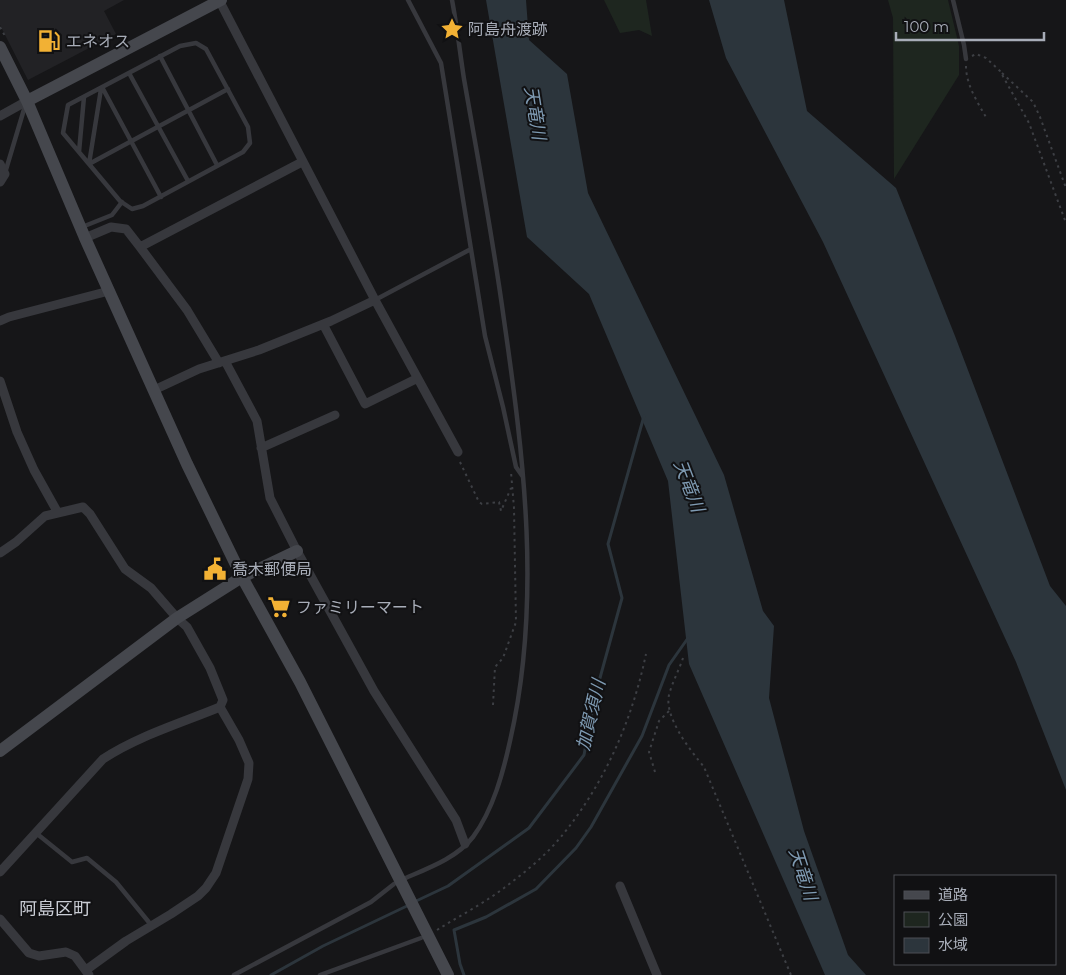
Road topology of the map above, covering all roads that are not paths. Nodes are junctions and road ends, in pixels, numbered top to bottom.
1 (220, 0) edge
2 (408, 0) edge
3 (452, 0) edge
4 (953, 0) edge
5 (0, 47) edge
6 (160, 56) junction
7 (966, 59) road end
8 (129, 73) junction
9 (102, 87) junction
10 (228, 89) junction
11 (84, 97) junction
12 (27, 101) junction
13 (188, 111) junction
14 (0, 116) edge
15 (158, 127) junction
16 (131, 142) junction
17 (79, 152) junction
18 (302, 162) junction
19 (0, 164) edge
20 (89, 164) junction
21 (217, 165) junction
22 (2, 178) edge
23 (188, 182) junction
24 (161, 196) junction
25 (122, 202) junction
26 (83, 232) junction
27 (140, 247) junction
28 (471, 249) junction
29 (109, 290) junction
30 (375, 300) junction
31 (0, 321) edge
32 (323, 324) junction
33 (222, 362) junction
34 (416, 379) junction
35 (0, 381) edge
36 (154, 390) junction
37 (335, 415) dead end
38 (261, 448) junction
39 (458, 452) road end
40 (524, 478) junction
41 (58, 513) junction
42 (297, 551) junction
43 (0, 553) edge
44 (242, 577) junction
45 (177, 618) junction
46 (220, 707) junction
47 (0, 751) edge
48 (36, 833) junction
49 (465, 844) junction
50 (0, 872) edge
51 (399, 884) junction
52 (620, 886) dead end
53 (0, 919) edge
54 (152, 926) junction
55 (428, 934) junction
56 (88, 973) edge
57 (234, 975) edge
58 (320, 975) edge
59 (448, 975) edge
60 (657, 975) edge

1 - 12 street
1 - 18 street
2 - 28 lane
3 - 40 lane
4 - 7 lane
5 - 12 street
6 - 8 lane
6 - 10 lane
6 - 13 lane
8 - 9 lane
8 - 15 lane
9 - 11 lane
9 - 16 lane
9 - 20 lane
10 - 13 lane
10 - 21 lane
11 - 17 lane
11 - 17 lane
12 - 14 street
12 - 22 lane
12 - 26 street
13 - 15 lane
13 - 21 lane
15 - 16 lane
15 - 23 lane
16 - 20 lane
16 - 24 lane
17 - 20 lane
18 - 27 street
18 - 30 street
19 - 22 street
20 - 25 lane
21 - 23 lane
23 - 24 lane
24 - 25 lane
25 - 26 lane
26 - 27 street
26 - 29 street
27 - 33 street
28 - 30 lane
28 - 40 lane
29 - 31 street
29 - 36 street
30 - 32 street
30 - 34 street
32 - 33 street
32 - 34 street
33 - 36 street
33 - 38 street
34 - 39 street
35 - 41 street
36 - 44 street
37 - 38 street
38 - 42 street
40 - 49 lane
41 - 43 street
41 - 45 street
42 - 44 street
42 - 49 street
44 - 45 street
44 - 51 street
45 - 46 street
45 - 47 street
46 - 48 street
46 - 54 street
48 - 50 street
48 - 54 lane
49 - 51 lane
51 - 55 street
51 - 57 lane
52 - 60 street
53 - 56 street
54 - 56 street
55 - 58 lane
55 - 59 street

